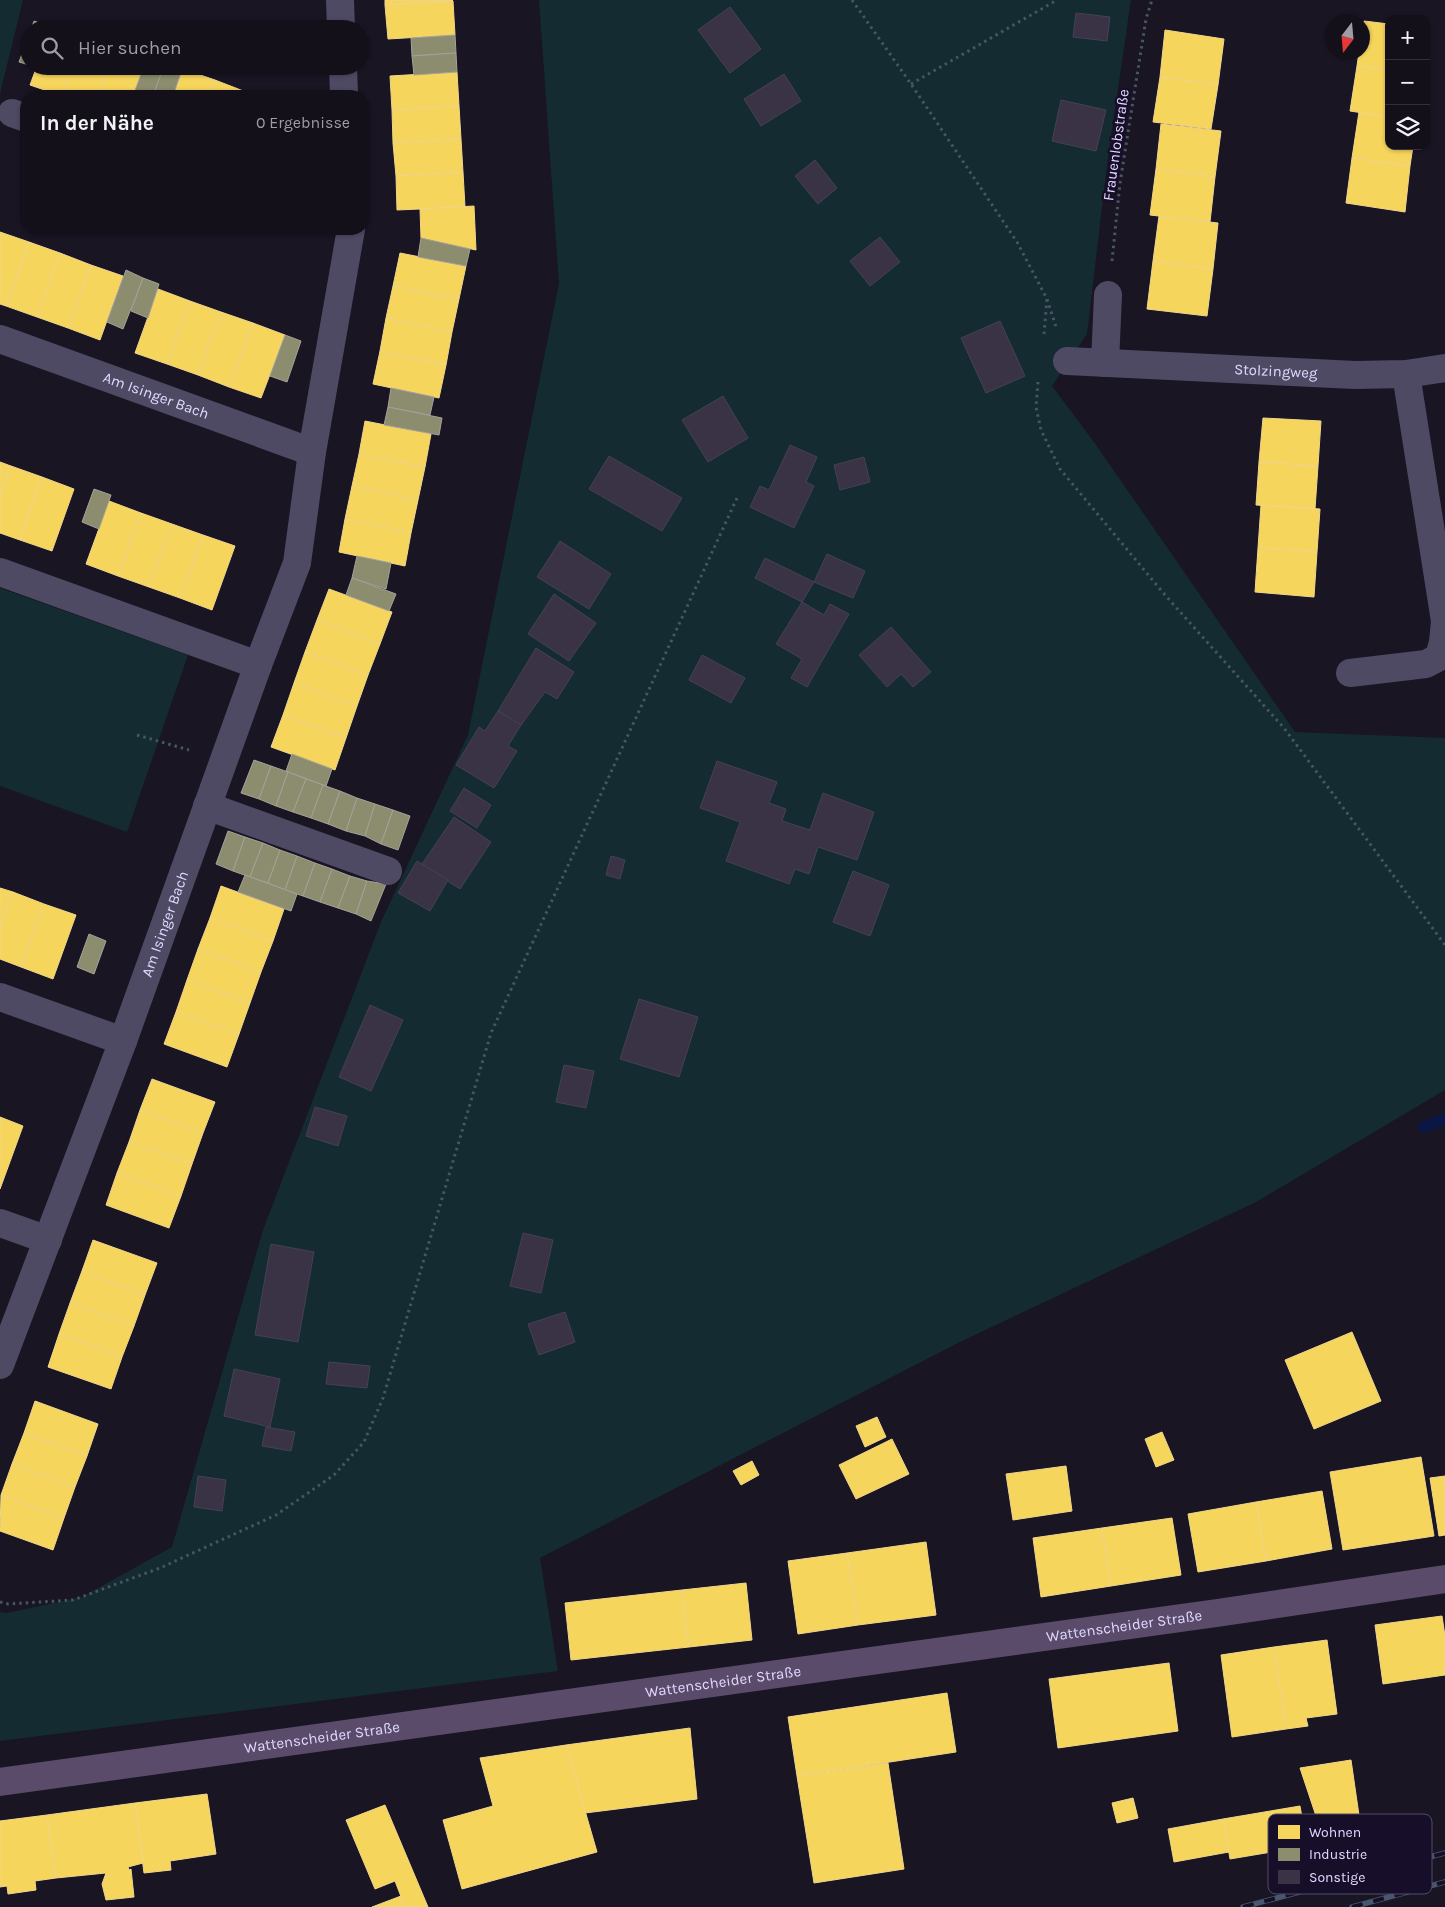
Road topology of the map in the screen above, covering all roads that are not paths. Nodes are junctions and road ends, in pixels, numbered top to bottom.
1 (343, 75) edge
2 (344, 90) edge
3 (345, 235) edge
4 (1108, 295) road end
5 (0, 340) edge
6 (1067, 361) road end
7 (1105, 363) junction
8 (1445, 368) edge
9 (1406, 374) junction
10 (312, 452) junction
11 (0, 572) edge
12 (258, 665) junction
13 (1350, 673) dead end
14 (207, 806) junction
15 (388, 871) dead end
16 (0, 997) edge
17 (123, 1041) junction
18 (0, 1223) edge
19 (48, 1240) junction
20 (0, 1365) edge
21 (1445, 1578) edge
22 (0, 1782) edge

1 - 2 street
3 - 10 street, Am Isinger Bach
4 - 7 street
5 - 10 street, Am Isinger Bach
6 - 7 street, Stolzingweg
7 - 9 street, Stolzingweg
8 - 9 street, Stolzingweg
9 - 13 street
10 - 12 street, Am Isinger Bach
11 - 12 street
12 - 14 street, Am Isinger Bach
14 - 15 street
14 - 17 street, Am Isinger Bach
16 - 17 street
17 - 19 street, Am Isinger Bach
18 - 19 street
19 - 20 street, Am Isinger Bach
21 - 22 main road, Wattenscheider Straße

